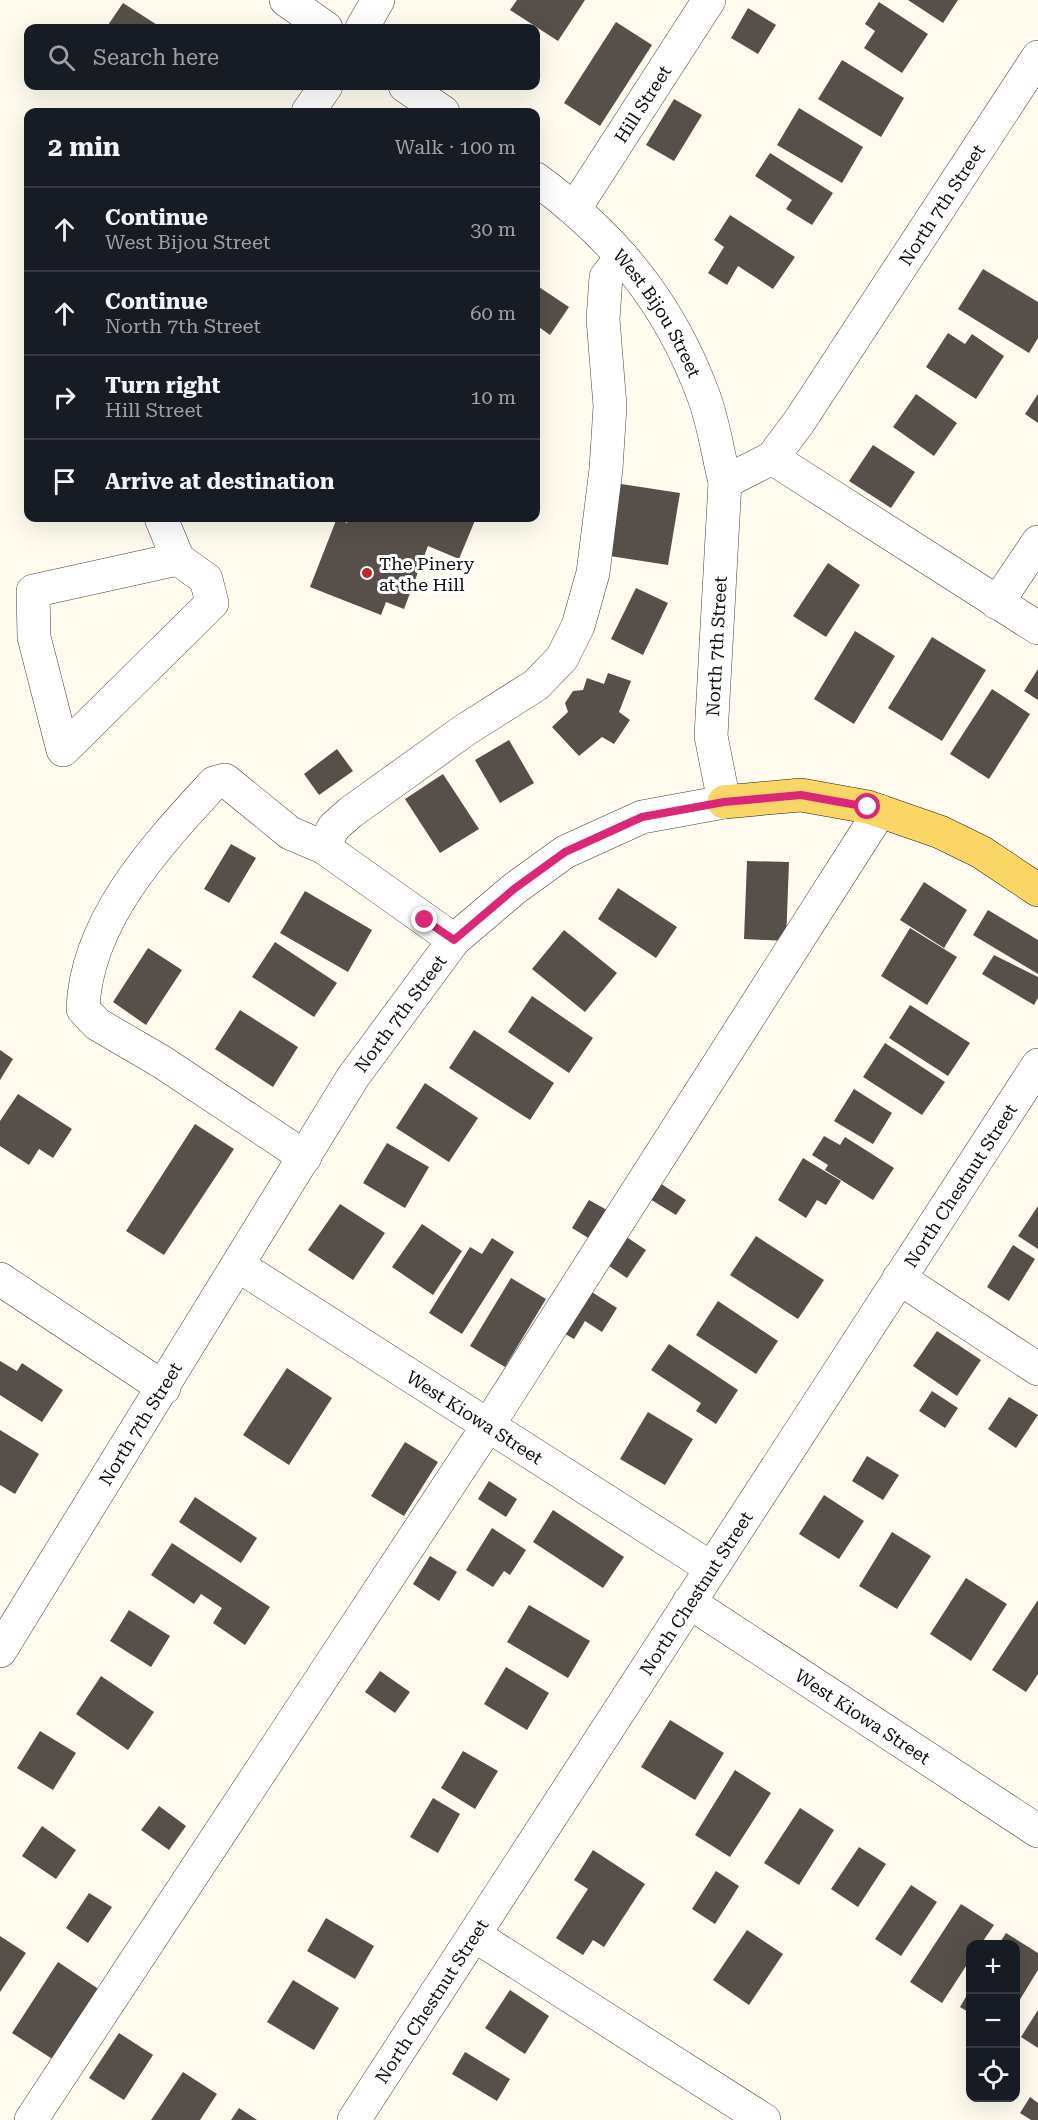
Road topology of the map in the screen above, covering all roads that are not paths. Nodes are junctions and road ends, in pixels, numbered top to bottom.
1 (286, 0) edge
2 (378, 0) edge
3 (710, 0) edge
4 (320, 24) edge
5 (364, 24) edge
6 (1038, 57) edge
7 (323, 90) edge
8 (411, 90) edge
9 (311, 108) edge
10 (437, 108) edge
11 (540, 182) edge
12 (575, 208) junction
13 (622, 257) junction
14 (772, 458) junction
15 (725, 483) junction
16 (163, 522) edge
17 (1038, 542) edge
18 (178, 559) junction
19 (997, 603) junction
20 (1038, 628) edge
21 (724, 802) junction
22 (880, 811) junction
23 (323, 847) junction
24 (1038, 890) edge
25 (454, 940) junction
26 (1038, 1065) edge
27 (305, 1157) junction
28 (239, 1266) junction
29 (899, 1278) junction
30 (0, 1279) edge
31 (1038, 1369) edge
32 (164, 1388) junction
33 (489, 1424) junction
34 (711, 1568) junction
35 (689, 1602) junction
36 (0, 1651) edge
37 (1038, 1831) edge
38 (474, 1935) junction
39 (31, 2120) edge
40 (354, 2120) edge
41 (764, 2120) edge

1 - 4 street
2 - 5 street
3 - 12 street, Hill Street
6 - 14 street, North 7th Street
7 - 9 street
8 - 10 street
11 - 12 street, West Bijou Street
12 - 13 street, West Bijou Street
13 - 15 street, West Bijou Street
13 - 23 street
14 - 15 street, North 7th Street
14 - 19 street
15 - 21 street, North 7th Street
16 - 18 street
17 - 19 street
18 - 18 street
19 - 20 street
21 - 22 main road
21 - 25 street, North 7th Street
22 - 24 main road
22 - 33 street
23 - 25 street
23 - 27 street
25 - 27 street, North 7th Street
26 - 29 street, North Chestnut Street
27 - 28 street, North 7th Street
28 - 32 street, North 7th Street
28 - 33 street, West Kiowa Street
29 - 31 street
29 - 34 street, North Chestnut Street
30 - 32 street
32 - 36 street, North 7th Street
33 - 34 street, West Kiowa Street
33 - 39 street
34 - 35 street, North Chestnut Street
35 - 37 street, West Kiowa Street
35 - 38 street, North Chestnut Street
38 - 40 street, North Chestnut Street
38 - 41 street

